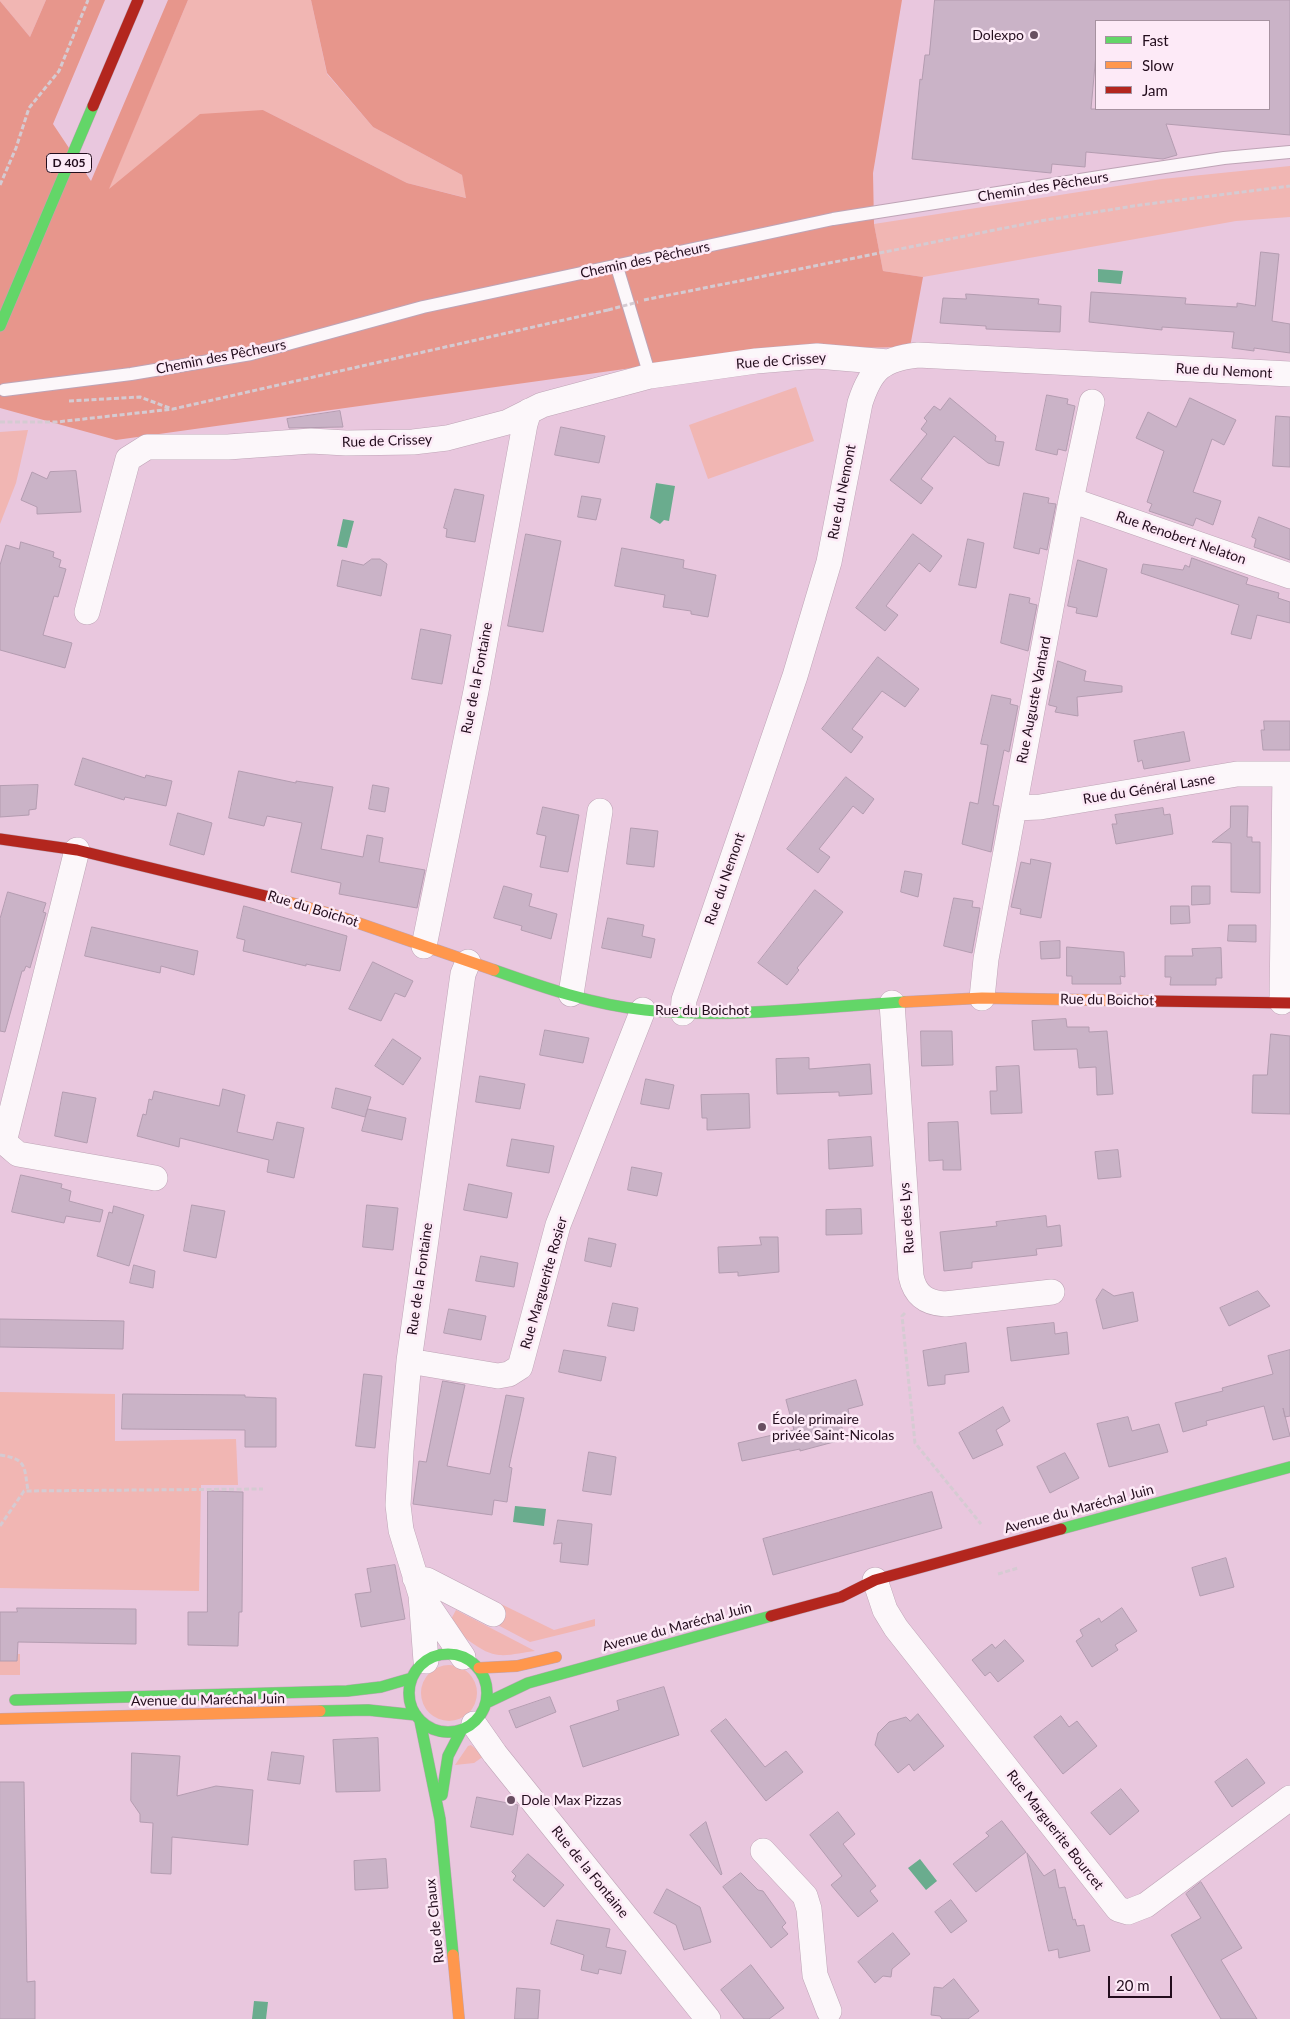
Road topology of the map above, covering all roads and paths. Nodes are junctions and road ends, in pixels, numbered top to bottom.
1 (88, 0) edge
2 (138, 0) edge
3 (1290, 152) edge
4 (0, 185) edge
5 (1290, 186) edge
6 (617, 266) junction
7 (0, 326) edge
8 (888, 362) junction
9 (1290, 374) edge
10 (650, 376) junction
11 (4, 390) dead end
12 (68, 401) dead end
13 (1092, 402) dead end
14 (173, 409) junction
15 (529, 410) junction
16 (0, 422) edge
17 (1071, 500) junction
18 (1290, 576) edge
19 (87, 612) dead end
20 (1287, 774) edge
21 (1014, 808) junction
22 (600, 811) dead end
23 (0, 839) edge
24 (77, 850) junction
25 (424, 946) junction
26 (468, 962) junction
27 (571, 994) junction
28 (982, 998) junction
29 (892, 1003) junction
30 (1286, 1003) edge
31 (643, 1010) junction
32 (683, 1013) junction
33 (155, 1178) dead end
34 (1052, 1292) dead end
35 (921, 1297) junction
36 (409, 1361) junction
37 (0, 1456) edge
38 (1290, 1467) edge
39 (263, 1488) dead end
40 (28, 1490) junction
41 (981, 1524) dead end
42 (0, 1526) edge
43 (846, 1580) dead end
44 (875, 1580) junction
45 (418, 1586) junction
46 (493, 1614) dead end
47 (567, 1654) dead end
48 (471, 1662) junction
49 (419, 1669) junction
50 (0, 1700) edge
51 (486, 1703) junction
52 (418, 1718) junction
53 (0, 1719) edge
54 (467, 1727) junction
55 (1290, 1798) edge
56 (440, 1819) junction
57 (764, 1852) dead end
58 (829, 2016) edge
59 (459, 2019) edge
60 (708, 2019) edge

1 - 4 path
2 - 7 main road, D 405
3 - 6 lane, Chemin des Pêcheurs
5 - 14 path, bridge
6 - 10 lane
6 - 11 lane, Chemin des Pêcheurs
8 - 9 street, Rue du Nemont
8 - 10 street, Rue de Crissey
8 - 32 street, Rue du Nemont
10 - 15 street, Rue de Crissey
12 - 14 path
13 - 17 street, Rue Auguste Vantard
14 - 16 path
15 - 19 street, Rue de Crissey
15 - 25 street, Rue de la Fontaine
17 - 18 street, Rue Renobert Nelaton
17 - 21 street, Rue Auguste Vantard
20 - 21 street, Rue du Général Lasne
20 - 30 street, Rue du Général Lasne
21 - 28 street, Rue Auguste Vantard
22 - 27 street
23 - 24 main road, Rue du Boichot
24 - 25 main road, Rue du Boichot
24 - 33 street
25 - 26 main road, Rue du Boichot
26 - 27 main road, Rue du Boichot
26 - 36 street, Rue de la Fontaine
27 - 31 main road, Rue du Boichot
28 - 29 main road, Rue du Boichot
28 - 30 main road, Rue du Boichot
29 - 32 main road, Rue du Boichot
29 - 35 street, Rue des Lys
31 - 32 main road, Rue du Boichot
31 - 36 street, Rue Marguerite Rosier
34 - 35 street
35 - 41 path
36 - 45 street, Rue de la Fontaine
37 - 40 path
38 - 44 main road, Avenue du Maréchal Juin
39 - 40 path
40 - 42 path
43 - 44 main road, Avenue du Maréchal Juin
44 - 51 main road, Avenue du Maréchal Juin
44 - 55 street, Rue Marguerite Bourcet
45 - 46 street
45 - 48 street, Rue de la Fontaine
45 - 49 street, Rue de la Fontaine
47 - 48 main road
48 - 49 main road
48 - 51 main road
49 - 50 main road, Avenue du Maréchal Juin
49 - 52 main road
51 - 54 main road
52 - 53 main road, Avenue du Maréchal Juin
52 - 54 main road
52 - 56 main road, Rue de Chaux
54 - 56 main road, Rue de Chaux
54 - 60 street, Rue de la Fontaine
56 - 59 main road, Rue de Chaux
57 - 58 street

